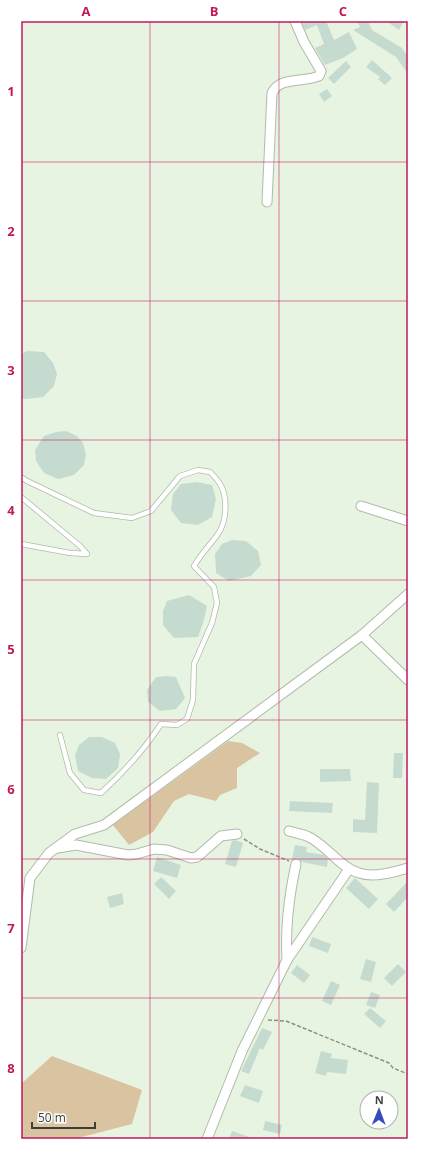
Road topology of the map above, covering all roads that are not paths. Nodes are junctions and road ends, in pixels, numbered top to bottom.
1 (295, 21) edge
2 (267, 202) dead end
3 (21, 477) edge
4 (21, 496) edge
5 (361, 506) dead end
6 (408, 521) edge
7 (21, 544) edge
8 (408, 594) edge
9 (362, 635) junction
10 (408, 680) edge
11 (60, 735) dead end
12 (289, 831) dead end
13 (237, 834) road end
14 (56, 848) junction
15 (296, 864) road end
16 (408, 868) edge
17 (349, 869) junction
18 (21, 948) edge
19 (287, 960) junction
20 (207, 1139) edge

1 - 2 street
3 - 11 lane
4 - 7 lane
5 - 6 street
8 - 9 street
9 - 10 street
9 - 14 street
12 - 17 street
13 - 14 street
14 - 18 street
15 - 19 street
16 - 17 street
17 - 19 street
19 - 20 street

